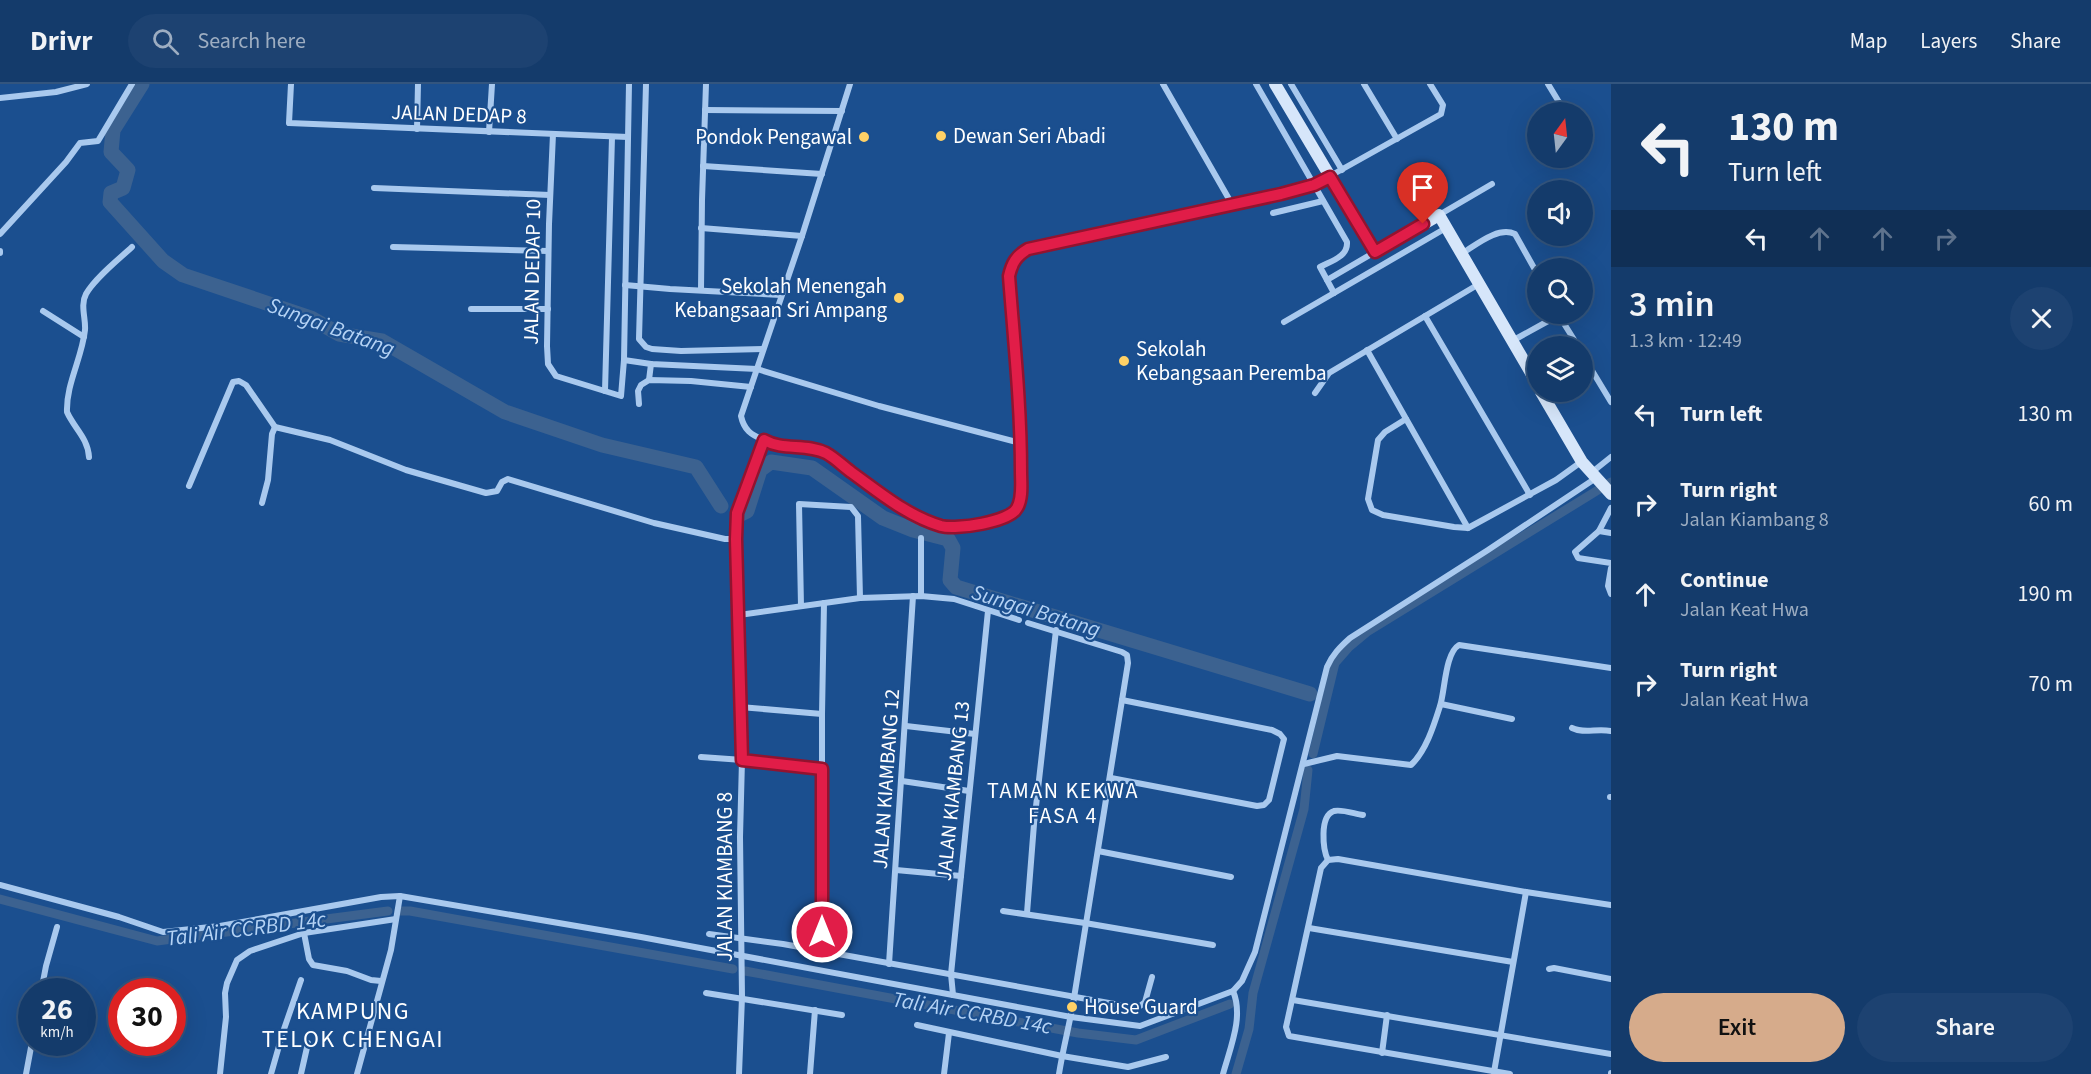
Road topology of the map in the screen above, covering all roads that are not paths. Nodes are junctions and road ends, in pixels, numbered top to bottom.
1 (87, 84) edge
2 (132, 84) edge
3 (291, 84) edge
4 (418, 84) edge
5 (492, 84) edge
6 (629, 84) edge
7 (646, 84) edge
8 (706, 84) edge
9 (850, 84) edge
10 (1163, 84) edge
11 (1256, 84) edge
12 (1275, 84) edge
13 (1291, 84) edge
14 (1364, 84) edge
15 (1430, 84) edge
16 (1548, 84) edge
17 (0, 99) edge
18 (1559, 102) edge
19 (705, 110) junction
20 (842, 111) junction
21 (417, 129) junction
22 (489, 132) junction
23 (553, 134) junction
24 (612, 137) junction
25 (628, 137) junction
26 (1397, 139) junction
27 (704, 166) junction
28 (1342, 170) junction
29 (822, 174) junction
30 (1330, 177) junction
31 (1492, 184) dead end
32 (1314, 185) junction
33 (374, 188) dead end
34 (550, 195) junction
35 (1323, 201) junction
36 (1233, 206) junction
37 (1274, 213) dead end
38 (1439, 215) junction
39 (701, 228) junction
40 (1446, 228) junction
41 (0, 234) edge
42 (802, 236) junction
43 (132, 247) dead end
44 (393, 247) dead end
45 (548, 251) junction
46 (1375, 252) junction
47 (1461, 254) junction
48 (1528, 258) edge
49 (1327, 280) junction
50 (1479, 284) junction
51 (625, 285) junction
52 (641, 286) junction
53 (701, 290) junction
54 (1334, 293) junction
55 (781, 295) junction
56 (471, 309) dead end
57 (548, 309) junction
58 (43, 311) dead end
59 (1425, 316) junction
60 (1284, 322) dead end
61 (1542, 324) edge
62 (84, 337) junction
63 (1512, 341) junction
64 (763, 350) junction
65 (1367, 350) junction
66 (624, 360) junction
67 (651, 364) junction
68 (692, 366) junction
69 (1527, 366) edge
70 (756, 369) junction
71 (1593, 372) edge
72 (649, 380) junction
73 (691, 381) junction
74 (751, 387) junction
75 (605, 391) junction
76 (1315, 393) dead end
77 (1547, 402) edge
78 (1611, 402) edge
79 (639, 404) dead end
80 (1406, 419) junction
81 (275, 427) junction
82 (764, 440) junction
83 (1020, 443) junction
84 (89, 457) dead end
85 (1611, 457) edge
86 (1582, 462) junction
87 (1601, 484) edge
88 (189, 486) dead end
89 (1530, 495) junction
90 (262, 503) dead end
91 (1611, 508) edge
92 (1468, 528) junction
93 (1599, 531) junction
94 (1611, 533) edge
95 (921, 538) dead end
96 (736, 539) junction
97 (1611, 566) edge
98 (1611, 594) edge
99 (917, 596) junction
100 (860, 598) junction
101 (824, 603) junction
102 (801, 606) junction
103 (988, 611) junction
104 (739, 615) junction
105 (1019, 620) dead end
106 (1029, 622) dead end
107 (1056, 630) junction
108 (1611, 668) edge
109 (1122, 700) junction
110 (1441, 704) junction
111 (740, 707) junction
112 (822, 714) junction
113 (1512, 719) dead end
114 (906, 726) junction
115 (1572, 728) dead end
116 (1611, 731) edge
117 (975, 734) junction
118 (701, 757) dead end
119 (742, 760) junction
120 (1304, 764) junction
121 (822, 769) junction
122 (1111, 778) junction
123 (902, 781) junction
124 (969, 791) junction
125 (1363, 815) dead end
126 (1098, 851) junction
127 (1328, 860) junction
128 (896, 870) junction
129 (961, 876) junction
130 (1231, 877) dead end
131 (0, 885) edge
132 (1526, 892) junction
133 (400, 896) junction
134 (1611, 905) edge
135 (1003, 911) dead end
136 (1028, 913) junction
137 (396, 919) junction
138 (1085, 923) junction
139 (57, 927) dead end
140 (1309, 928) junction
141 (304, 933) junction
142 (709, 934) dead end
143 (741, 938) junction
144 (1213, 945) dead end
145 (822, 951) junction
146 (741, 956) junction
147 (1513, 962) junction
148 (889, 963) junction
149 (1550, 969) dead end
150 (951, 974) junction
151 (1152, 977) dead end
152 (44, 978) edge
153 (1611, 979) edge
154 (301, 980) dead end
155 (381, 981) junction
156 (1233, 991) junction
157 (706, 993) dead end
158 (953, 995) junction
159 (1074, 997) junction
160 (742, 998) junction
161 (1293, 1000) junction
162 (815, 1010) junction
163 (842, 1015) dead end
164 (1387, 1015) junction
165 (1071, 1017) junction
166 (917, 1025) dead end
167 (949, 1032) junction
168 (1500, 1035) junction
169 (308, 1043) dead end
170 (1382, 1053) junction
171 (1611, 1054) edge
172 (29, 1056) edge
173 (1062, 1056) junction
174 (1166, 1057) dead end
175 (1494, 1072) junction
176 (26, 1074) edge
177 (220, 1074) edge
178 (271, 1074) edge
179 (301, 1074) edge
180 (357, 1074) edge
181 (739, 1074) edge
182 (810, 1074) edge
183 (944, 1074) edge
184 (1059, 1074) edge
185 (1222, 1074) edge
186 (1510, 1074) edge

1 - 17 street
2 - 41 street
3 - 21 street, JALAN DEDAP 8
4 - 21 street
5 - 22 street
6 - 25 street
7 - 52 street
8 - 19 street
9 - 20 street
10 - 36 street
11 - 32 street
12 - 30 street
13 - 28 street
14 - 26 street
15 - 26 street
16 - 18 street
19 - 20 street
19 - 27 street
20 - 29 street
21 - 22 street, JALAN DEDAP 8
22 - 23 street, JALAN DEDAP 8
23 - 24 street, JALAN DEDAP 8
23 - 34 street, JALAN DEDAP 10
24 - 25 street, JALAN DEDAP 8
24 - 75 street
25 - 51 street
26 - 28 street
27 - 29 street
27 - 39 street
28 - 30 street
29 - 42 street
30 - 32 street
30 - 46 street
31 - 38 street
32 - 35 street
32 - 36 street
33 - 34 street
34 - 45 street, JALAN DEDAP 10
35 - 37 street
35 - 49 street
36 - 83 street
38 - 40 street
38 - 46 street
39 - 42 street
39 - 53 street
40 - 47 street
40 - 54 street
42 - 55 street
43 - 62 street
44 - 45 street
45 - 57 street, JALAN DEDAP 10
46 - 49 street
47 - 48 street
47 - 50 street
49 - 54 street
50 - 59 street
50 - 63 street
51 - 52 street
51 - 66 street
52 - 53 street
52 - 64 street
53 - 55 street
54 - 60 street
55 - 64 street
56 - 57 street
57 - 75 street, JALAN DEDAP 10
58 - 62 street
59 - 65 street
59 - 89 street
61 - 63 street
62 - 84 street
63 - 69 street
64 - 70 street
65 - 76 street
65 - 80 street
66 - 67 street
66 - 75 street
67 - 68 street
67 - 72 street
68 - 70 street
68 - 73 street
70 - 74 street
70 - 83 street
71 - 78 street
72 - 73 street
72 - 79 street
73 - 74 street
74 - 82 street
77 - 86 street
80 - 92 street
80 - 92 street
81 - 88 street
81 - 90 street
81 - 96 street
82 - 83 street
82 - 96 street, JALAN KIAMBANG 8
85 - 87 street
86 - 87 street
86 - 89 street
87 - 120 street
89 - 92 street
91 - 93 street
93 - 94 street
93 - 97 street
95 - 99 street, JALAN KIAMBANG 12
96 - 104 street, JALAN KIAMBANG 8
97 - 98 street
99 - 100 street
99 - 103 street
99 - 114 street, JALAN KIAMBANG 12
100 - 101 street
100 - 102 street
101 - 102 street
101 - 112 street
102 - 104 street
103 - 105 street
103 - 117 street, JALAN KIAMBANG 13
104 - 111 street, JALAN KIAMBANG 8
106 - 107 street
107 - 109 street
107 - 136 street
108 - 110 street
109 - 122 street
109 - 122 street
110 - 113 street
110 - 120 street
111 - 112 street
111 - 119 street, JALAN KIAMBANG 8
112 - 121 street
114 - 117 street
114 - 123 street, JALAN KIAMBANG 12
115 - 116 street
117 - 124 street, JALAN KIAMBANG 13
118 - 119 street
119 - 121 street
119 - 143 street, JALAN KIAMBANG 8
120 - 156 street
121 - 145 street
122 - 126 street
123 - 124 street
123 - 128 street, JALAN KIAMBANG 12
124 - 129 street, JALAN KIAMBANG 13
125 - 127 street
126 - 130 street
126 - 138 street
127 - 132 street
127 - 140 street
128 - 129 street
128 - 148 street, JALAN KIAMBANG 12
129 - 150 street, JALAN KIAMBANG 13
131 - 133 street
132 - 134 street
132 - 147 street
133 - 137 street
133 - 146 street
135 - 136 street
136 - 138 street
137 - 141 street
137 - 155 street
138 - 144 street
138 - 159 street
139 - 152 street
140 - 147 street
140 - 161 street
141 - 155 street
141 - 177 street
142 - 143 street
143 - 145 street
143 - 146 street, JALAN KIAMBANG 8
145 - 148 street
146 - 158 street
146 - 160 street, JALAN KIAMBANG 8
147 - 168 street
148 - 150 street
149 - 153 street
150 - 158 street, JALAN KIAMBANG 13
150 - 159 street
151 - 159 street
154 - 178 street
155 - 180 street
156 - 165 street
156 - 185 street
157 - 160 street
158 - 165 street
159 - 165 street
160 - 162 street
160 - 181 street, JALAN KIAMBANG 8
161 - 164 street
161 - 170 street
162 - 163 street
162 - 182 street
164 - 168 street
164 - 170 street
165 - 173 street
166 - 167 street
167 - 173 street
167 - 183 street
168 - 171 street
168 - 175 street
169 - 179 street
170 - 175 street
172 - 176 street
173 - 174 street
173 - 184 street
175 - 186 street

